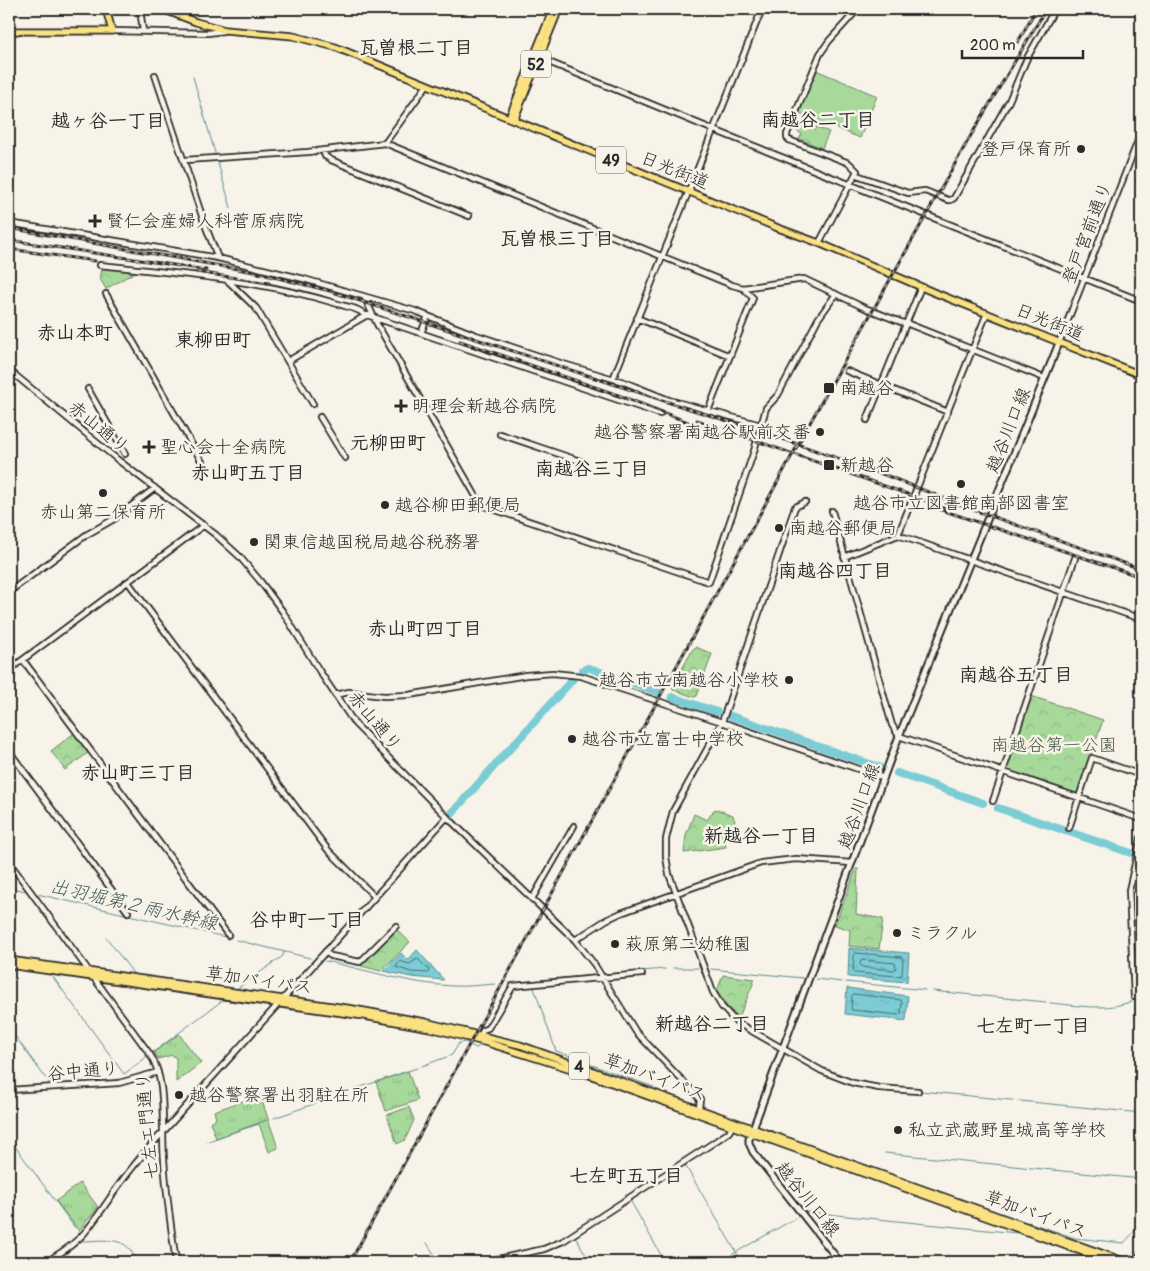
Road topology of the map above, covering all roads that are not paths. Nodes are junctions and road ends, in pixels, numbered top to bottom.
1 (106, 9) edge
2 (140, 9) edge
3 (162, 9) edge
4 (553, 9) edge
5 (559, 9) edge
6 (762, 9) edge
7 (849, 9) edge
8 (1055, 9) edge
9 (857, 10) edge
10 (201, 24) junction
11 (9, 30) edge
12 (224, 30) junction
13 (112, 31) junction
14 (144, 31) junction
15 (196, 32) junction
16 (539, 58) junction
17 (155, 75) dead end
18 (427, 85) junction
19 (512, 119) junction
20 (714, 130) junction
21 (1141, 134) edge
22 (385, 142) junction
23 (323, 150) junction
24 (185, 160) junction
25 (857, 175) junction
26 (851, 184) junction
27 (688, 191) junction
28 (469, 216) dead end
29 (9, 223) edge
30 (819, 243) junction
31 (662, 257) junction
32 (218, 258) junction
33 (100, 265) dead end
34 (1084, 278) junction
35 (227, 280) junction
36 (921, 287) junction
37 (743, 288) junction
38 (106, 294) dead end
39 (836, 294) junction
40 (365, 298) junction
41 (1141, 301) edge
42 (987, 313) junction
43 (365, 316) junction
44 (428, 316) junction
45 (374, 318) junction
46 (638, 318) junction
47 (906, 324) junction
48 (421, 333) junction
49 (1059, 342) junction
50 (973, 350) junction
51 (730, 356) junction
52 (288, 361) junction
53 (9, 370) edge
54 (847, 371) dead end
55 (1141, 375) edge
56 (1044, 378) junction
57 (613, 379) junction
58 (881, 385) junction
59 (88, 389) dead end
60 (313, 404) dead end
61 (708, 411) junction
62 (948, 412) junction
63 (660, 414) dead end
64 (320, 417) dead end
65 (867, 420) dead end
66 (761, 425) junction
67 (500, 434) dead end
68 (125, 454) dead end
69 (345, 458) dead end
70 (583, 462) dead end
71 (206, 469) dead end
72 (155, 488) junction
73 (805, 502) dead end
74 (832, 511) dead end
75 (204, 526) junction
76 (898, 536) junction
77 (844, 557) junction
78 (1075, 558) dead end
79 (970, 560) junction
80 (128, 582) junction
81 (9, 592) edge
82 (1064, 592) junction
83 (1141, 619) edge
84 (23, 660) junction
85 (9, 670) edge
86 (335, 695) junction
87 (722, 722) junction
88 (899, 736) junction
89 (9, 751) edge
90 (1002, 772) junction
91 (1141, 775) edge
92 (884, 778) junction
93 (1079, 798) junction
94 (992, 801) dead end
95 (447, 817) junction
96 (1141, 820) edge
97 (574, 826) dead end
98 (1069, 828) dead end
99 (1141, 838) edge
100 (9, 862) edge
101 (852, 864) junction
102 (676, 894) junction
103 (374, 896) junction
104 (532, 898) junction
105 (128, 912) dead end
106 (396, 926) dead end
107 (228, 935) dead end
108 (575, 940) junction
109 (325, 952) junction
110 (9, 960) edge
111 (9, 965) edge
112 (89, 971) junction
113 (642, 974) dead end
114 (94, 978) junction
115 (601, 978) junction
116 (1134, 997) dead end
117 (280, 1001) junction
118 (481, 1035) junction
119 (783, 1049) junction
120 (158, 1072) junction
121 (9, 1090) edge
122 (918, 1091) dead end
123 (699, 1108) junction
124 (733, 1123) junction
125 (752, 1130) junction
126 (162, 1133) junction
127 (1141, 1254) edge
128 (54, 1257) dead end
129 (176, 1262) edge
130 (484, 1262) edge
131 (840, 1262) edge
132 (1111, 1262) edge
133 (1126, 1262) edge
134 (1136, 1262) edge

1 - 13 main road
2 - 14 street
3 - 10 main road, 日光街道 / 49
4 - 19 main road, 52
5 - 16 main road, 52
6 - 20 street
7 - 9 street
8 - 25 street
9 - 25 street
10 - 12 main road, 日光街道 / 49
10 - 15 street
11 - 13 main road
12 - 15 street
12 - 18 main road, 日光街道 / 49
13 - 14 street
14 - 15 street
16 - 19 main road, 52
16 - 20 street
17 - 24 street
18 - 19 main road, 日光街道 / 49
18 - 22 street
19 - 27 main road, 日光街道 / 49
20 - 26 street
20 - 27 street
21 - 34 street, 登戸宮前通り
22 - 23 street
22 - 31 street
23 - 24 street
23 - 28 street
24 - 32 street
25 - 26 street
26 - 30 street
26 - 34 street
27 - 30 main road, 日光街道 / 49
27 - 31 street
29 - 32 street
30 - 36 main road, 日光街道 / 49
31 - 37 street
31 - 46 street
32 - 40 street
33 - 35 street
34 - 41 street
34 - 49 street, 登戸宮前通り
35 - 43 street
35 - 52 street
36 - 42 main road, 日光街道 / 49
36 - 47 street
37 - 39 street
37 - 51 street
38 - 71 street
39 - 47 street
39 - 66 street
40 - 44 street
40 - 45 street
42 - 49 main road, 日光街道 / 49
42 - 50 street
43 - 45 street
43 - 52 street
44 - 48 street
44 - 57 street
45 - 48 street
45 - 66 street
46 - 51 street
46 - 57 street
47 - 50 street
47 - 58 street
48 - 63 street
49 - 55 main road, 日光街道 / 49
49 - 56 main road, 越谷川口線
50 - 56 street
50 - 62 street
51 - 61 street
52 - 60 street
53 - 72 street, 赤山通り
54 - 58 street
56 - 79 main road, 越谷川口線
57 - 61 street
58 - 62 street
58 - 65 street
59 - 68 street
61 - 66 street
62 - 76 street
64 - 69 street
67 - 70 street
72 - 75 street, 赤山通り
72 - 81 street
73 - 87 street
74 - 77 street
75 - 80 street
75 - 86 street, 赤山通り
76 - 77 street
76 - 79 street
77 - 88 street
78 - 82 street
79 - 82 street
79 - 88 main road, 越谷川口線
80 - 84 street
80 - 103 street
82 - 83 street
82 - 90 street
84 - 85 street
84 - 107 street
86 - 87 street
86 - 95 street, 赤山通り
87 - 92 street
87 - 102 street
88 - 90 street
88 - 92 main road, 越谷川口線
89 - 105 street
90 - 93 street
90 - 94 street
91 - 93 street
92 - 101 main road, 越谷川口線
93 - 96 street
93 - 98 street
95 - 103 street
95 - 104 street, 赤山通り
97 - 104 street
99 - 116 street
100 - 112 street, 七左エ門通り
101 - 102 street
101 - 119 main road, 越谷川口線
102 - 108 street
102 - 119 street
103 - 109 street
104 - 108 street, 赤山通り
106 - 109 street
108 - 115 street, 赤山通り
109 - 117 street
110 - 112 main road, 草加バイパス / 4
111 - 114 main road, 草加バイパス / 4
112 - 114 street, 七左エ門通り
112 - 117 main road, 草加バイパス / 4
113 - 115 street
114 - 117 main road, 草加バイパス / 4
114 - 120 street, 七左エ門通り
115 - 118 street
115 - 123 street, 赤山通り
117 - 118 main road, 草加バイパス / 4
117 - 124 main road, 草加バイパス / 4
117 - 126 street
118 - 123 main road, 草加バイパス / 4
119 - 122 street
119 - 125 main road, 越谷川口線
120 - 121 street, 谷中通り
120 - 126 street, 七左エ門通り
123 - 124 main road, 草加バイパス / 4
124 - 125 main road, 草加バイパス / 4
124 - 130 street
125 - 131 main road, 越谷川口線
125 - 132 main road, 草加バイパス / 4
125 - 133 main road, 草加バイパス / 4
126 - 128 street
126 - 129 street, 七左エ門通り
127 - 134 street

